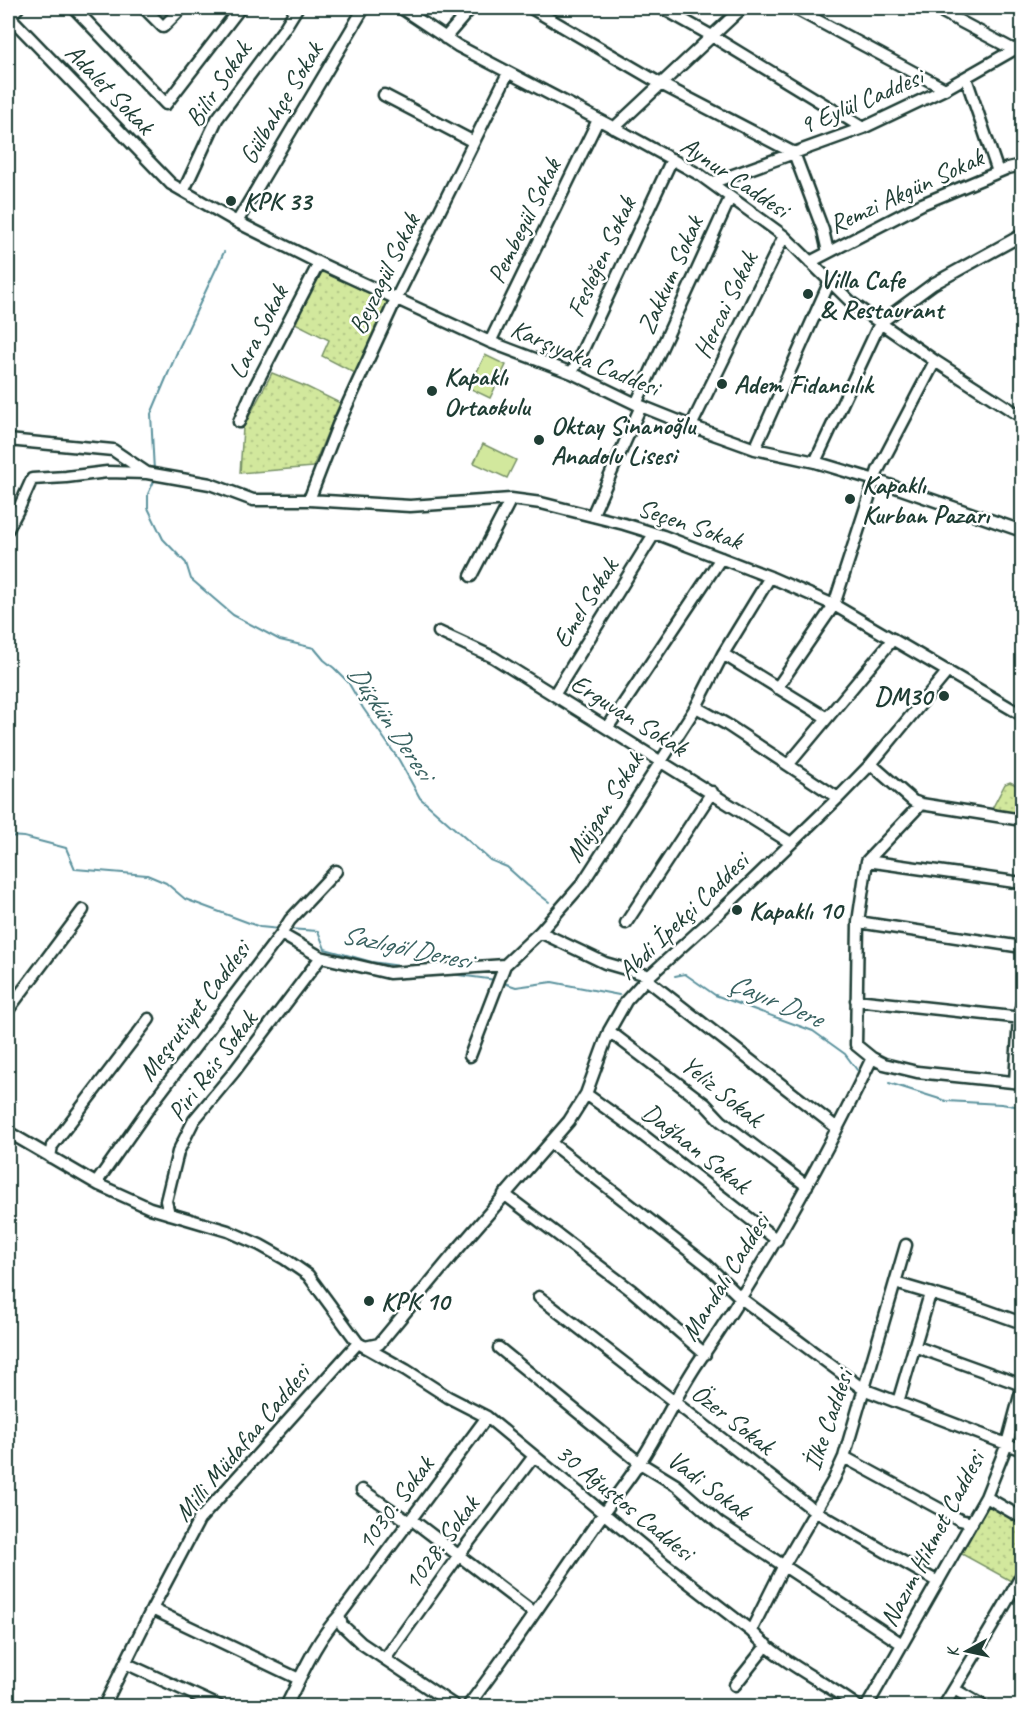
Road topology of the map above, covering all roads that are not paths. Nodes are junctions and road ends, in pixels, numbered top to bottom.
1 (18, 8) edge
2 (74, 8) edge
3 (144, 8) edge
4 (182, 8) edge
5 (240, 8) edge
6 (297, 8) edge
7 (364, 8) edge
8 (400, 8) edge
9 (471, 8) edge
10 (531, 8) edge
11 (662, 8) edge
12 (742, 8) edge
13 (794, 8) edge
14 (935, 8) edge
15 (8, 16) edge
16 (712, 36) junction
17 (445, 38) junction
18 (1018, 48) edge
19 (508, 73) junction
20 (966, 78) junction
21 (661, 84) junction
22 (945, 89) junction
23 (384, 95) dead end
24 (598, 120) junction
25 (614, 128) junction
26 (863, 128) junction
27 (474, 142) junction
28 (794, 153) junction
29 (672, 159) junction
30 (1023, 165) edge
31 (998, 172) junction
32 (711, 183) junction
33 (184, 190) junction
34 (730, 198) junction
35 (237, 222) junction
36 (1023, 235) edge
37 (784, 236) junction
38 (828, 252) junction
39 (810, 262) junction
40 (319, 263) junction
41 (830, 281) junction
42 (396, 298) junction
43 (880, 323) junction
44 (490, 342) junction
45 (935, 361) junction
46 (572, 373) junction
47 (638, 405) junction
48 (1023, 417) edge
49 (239, 422) dead end
50 (691, 426) junction
51 (8, 440) edge
52 (755, 448) junction
53 (815, 462) junction
54 (147, 473) junction
55 (875, 480) junction
56 (511, 499) junction
57 (309, 500) junction
58 (592, 516) junction
59 (8, 529) edge
60 (1023, 531) edge
61 (654, 534) junction
62 (721, 558) junction
63 (471, 576) dead end
64 (770, 577) junction
65 (834, 605) junction
66 (439, 632) dead end
67 (893, 639) junction
68 (723, 654) junction
69 (948, 671) junction
70 (777, 688) junction
71 (554, 695) junction
72 (696, 707) junction
73 (1023, 715) edge
74 (826, 718) junction
75 (608, 727) junction
76 (660, 760) junction
77 (871, 764) junction
78 (788, 765) junction
79 (712, 792) junction
80 (838, 798) junction
81 (921, 804) junction
82 (1023, 820) edge
83 (791, 843) junction
84 (867, 861) junction
85 (336, 871) dead end
86 (1023, 882) edge
87 (83, 910) dead end
88 (858, 922) junction
89 (626, 923) dead end
90 (540, 932) junction
91 (281, 934) junction
92 (1023, 946) edge
93 (321, 957) junction
94 (505, 965) junction
95 (648, 977) junction
96 (856, 1000) junction
97 (1023, 1003) edge
98 (8, 1010) edge
99 (1021, 1018) edge
100 (149, 1019) dead end
101 (609, 1031) junction
102 (470, 1056) dead end
103 (872, 1058) junction
104 (1018, 1082) edge
105 (586, 1094) junction
106 (837, 1128) junction
107 (8, 1132) edge
108 (551, 1143) junction
109 (50, 1156) junction
110 (99, 1185) junction
111 (807, 1186) junction
112 (504, 1194) junction
113 (169, 1214) junction
114 (777, 1240) junction
115 (906, 1245) dead end
116 (895, 1283) junction
117 (930, 1294) junction
118 (539, 1297) dead end
119 (742, 1299) junction
120 (1023, 1323) edge
121 (361, 1345) junction
122 (914, 1346) junction
123 (499, 1348) dead end
124 (705, 1354) junction
125 (1023, 1387) edge
126 (863, 1389) junction
127 (898, 1402) junction
128 (675, 1403) junction
129 (487, 1417) junction
130 (1007, 1444) junction
131 (1023, 1450) edge
132 (534, 1455) junction
133 (844, 1457) junction
134 (640, 1462) junction
135 (362, 1490) dead end
136 (986, 1497) junction
137 (815, 1511) junction
138 (603, 1512) junction
139 (1023, 1518) edge
140 (410, 1521) junction
141 (972, 1523) junction
142 (459, 1555) junction
143 (784, 1565) junction
144 (1023, 1574) edge
145 (938, 1582) junction
146 (1020, 1586) edge
147 (152, 1610) junction
148 (534, 1613) junction
149 (339, 1616) junction
150 (751, 1631) junction
151 (902, 1644) junction
152 (767, 1645) junction
153 (385, 1659) junction
154 (125, 1663) junction
155 (300, 1679) junction
156 (735, 1685) dead end
157 (954, 1689) junction
158 (104, 1707) edge
159 (219, 1707) edge
160 (286, 1707) edge
161 (455, 1707) edge
162 (468, 1707) edge
163 (856, 1707) edge
164 (867, 1707) edge
165 (944, 1707) edge
166 (983, 1707) edge

1 - 15 street
2 - 5 street
3 - 4 street
6 - 33 street, Bilir Sokak
7 - 35 street, Gülbahçe Sokak
8 - 17 street, Aynur Caddesi
9 - 17 street
10 - 21 street
11 - 16 street
12 - 16 street
13 - 22 street
14 - 18 street
15 - 33 street, Adalet Sokak
16 - 21 street
16 - 26 street
17 - 19 street, Aynur Caddesi
18 - 20 street, 9 Eylül Caddesi
19 - 24 street, Aynur Caddesi
19 - 27 street, Beyzagül Sokak
20 - 22 street, 9 Eylül Caddesi
20 - 31 street
21 - 25 street
21 - 28 street
22 - 26 street, 9 Eylül Caddesi
23 - 27 street
24 - 25 street, Aynur Caddesi
24 - 44 street, Pembegül Sokak
25 - 29 street, Aynur Caddesi
26 - 28 street, 9 Eylül Caddesi
27 - 42 street, Beyzagül Sokak
28 - 32 street, 9 Eylül Caddesi
28 - 38 street
29 - 32 street, Aynur Caddesi
29 - 46 street, Fesleğen Sokak
30 - 31 street, Remzi Akgün Sokak
31 - 38 street, Remzi Akgün Sokak
32 - 34 street, Aynur Caddesi
33 - 35 street, Karşıyaka Caddesi
34 - 37 street, Aynur Caddesi
34 - 47 street, Zakkum Sokak
35 - 40 street, Karşıyaka Caddesi
36 - 43 street
37 - 39 street, Aynur Caddesi
37 - 50 street, Hercai Sokak
38 - 39 street, Remzi Akgün Sokak
39 - 41 street, Aynur Caddesi
40 - 42 street, Karşıyaka Caddesi
40 - 49 street, Lara Sokak
41 - 43 street, Aynur Caddesi
41 - 52 street
42 - 44 street, Karşıyaka Caddesi
42 - 57 street, Beyzagül Sokak
43 - 45 street, Aynur Caddesi
43 - 53 street
44 - 46 street, Karşıyaka Caddesi
45 - 48 street, Aynur Caddesi
45 - 55 street
46 - 47 street, Karşıyaka Caddesi
47 - 50 street, Karşıyaka Caddesi
47 - 58 street, Zakkum Sokak
50 - 52 street, Karşıyaka Caddesi
51 - 54 street
52 - 53 street, Karşıyaka Caddesi
53 - 55 street, Karşıyaka Caddesi
54 - 57 street, Seçen Sokak
54 - 59 street, Seçen Sokak
55 - 60 street, Karşıyaka Caddesi
55 - 65 street
56 - 57 street, Seçen Sokak
56 - 58 street, Seçen Sokak
56 - 63 street
58 - 61 street, Seçen Sokak
61 - 62 street, Seçen Sokak
61 - 71 street, Emel Sokak
62 - 64 street, Seçen Sokak
62 - 75 street
64 - 65 street, Seçen Sokak
64 - 68 street, Müjgan Sokak
65 - 67 street, Seçen Sokak
65 - 70 street
66 - 71 street, Erguvan Sokak
67 - 69 street, Seçen Sokak
67 - 74 street
68 - 70 street
68 - 72 street, Müjgan Sokak
69 - 73 street, Seçen Sokak
69 - 77 street, Abdi İpekçi Caddesi
70 - 74 street
71 - 75 street, Erguvan Sokak
72 - 76 street, Müjgan Sokak
72 - 78 street
74 - 78 street
75 - 76 street, Erguvan Sokak
76 - 79 street, Erguvan Sokak
76 - 90 street, Müjgan Sokak
77 - 80 street, Abdi İpekçi Caddesi
77 - 81 street
78 - 80 street
79 - 83 street, Erguvan Sokak
79 - 89 street
80 - 83 street, Abdi İpekçi Caddesi
81 - 82 street
81 - 84 street
83 - 95 street, Abdi İpekçi Caddesi
84 - 86 street
84 - 88 street
85 - 91 street, Meşrutiyet Caddesi
87 - 98 street
88 - 92 street
88 - 96 street
90 - 94 street, Müjgan Sokak
90 - 95 street
91 - 93 street
91 - 110 street, Meşrutiyet Caddesi
93 - 94 street
93 - 113 street, Piri Reis Sokak
94 - 102 street
95 - 101 street, Abdi İpekçi Caddesi
95 - 106 street
96 - 99 street
96 - 103 street
97 - 99 street
99 - 104 street
100 - 109 street
101 - 105 street, Abdi İpekçi Caddesi
101 - 111 street, Yeliz Sokak
103 - 104 street
103 - 106 street, Mandalı Caddesi
105 - 108 street, Abdi İpekçi Caddesi
105 - 114 street, Dağhan Sokak
106 - 111 street, Mandalı Caddesi
107 - 109 street
108 - 112 street, Abdi İpekçi Caddesi
108 - 119 street
109 - 110 street
110 - 113 street
111 - 114 street, Mandalı Caddesi
112 - 121 street, Abdi İpekçi Caddesi
112 - 124 street
113 - 121 street
114 - 119 street, Mandalı Caddesi
115 - 116 street, İlke Caddesi
116 - 117 street
116 - 126 street, İlke Caddesi
117 - 120 street
117 - 122 street
118 - 128 street, Özer Sokak
119 - 124 street, Mandalı Caddesi
119 - 126 street
121 - 129 street, 30 Ağustos Caddesi
121 - 147 street, Milli Müdafaa Caddesi
122 - 125 street
122 - 127 street
123 - 134 street, Vadi Sokak
124 - 128 street, Mandalı Caddesi
125 - 130 street, Nazım Hikmet Caddesi
126 - 127 street
126 - 133 street, İlke Caddesi
127 - 130 street
128 - 134 street, Mandalı Caddesi
128 - 137 street, Özer Sokak
129 - 132 street, 30 Ağustos Caddesi
129 - 140 street, 1030. Sokak
130 - 131 street
130 - 136 street, Nazım Hikmet Caddesi
132 - 138 street, 30 Ağustos Caddesi
132 - 142 street, 1028. Sokak
133 - 137 street, İlke Caddesi
133 - 141 street
134 - 138 street, Mandalı Caddesi
134 - 143 street, Vadi Sokak
135 - 140 street
136 - 139 street
136 - 141 street, Nazım Hikmet Caddesi
137 - 143 street, İlke Caddesi
137 - 145 street, Özer Sokak
138 - 148 street, Mandalı Caddesi
138 - 150 street, 30 Ağustos Caddesi
140 - 142 street
140 - 149 street, 1030. Sokak
141 - 145 street, Nazım Hikmet Caddesi
142 - 148 street
142 - 153 street, 1028. Sokak
143 - 150 street, İlke Caddesi
143 - 151 street, Vadi Sokak
144 - 146 street
145 - 151 street, Nazım Hikmet Caddesi
146 - 157 street
147 - 154 street, Milli Müdafaa Caddesi
147 - 155 street
148 - 162 street, Mandalı Caddesi
149 - 153 street
149 - 155 street, 1030. Sokak
150 - 152 street, 30 Ağustos Caddesi
151 - 164 street, Nazım Hikmet Caddesi
152 - 156 street
152 - 163 street, 30 Ağustos Caddesi
153 - 161 street
154 - 158 street, Milli Müdafaa Caddesi
154 - 159 street
155 - 160 street, 1030. Sokak
157 - 165 street
157 - 166 street

